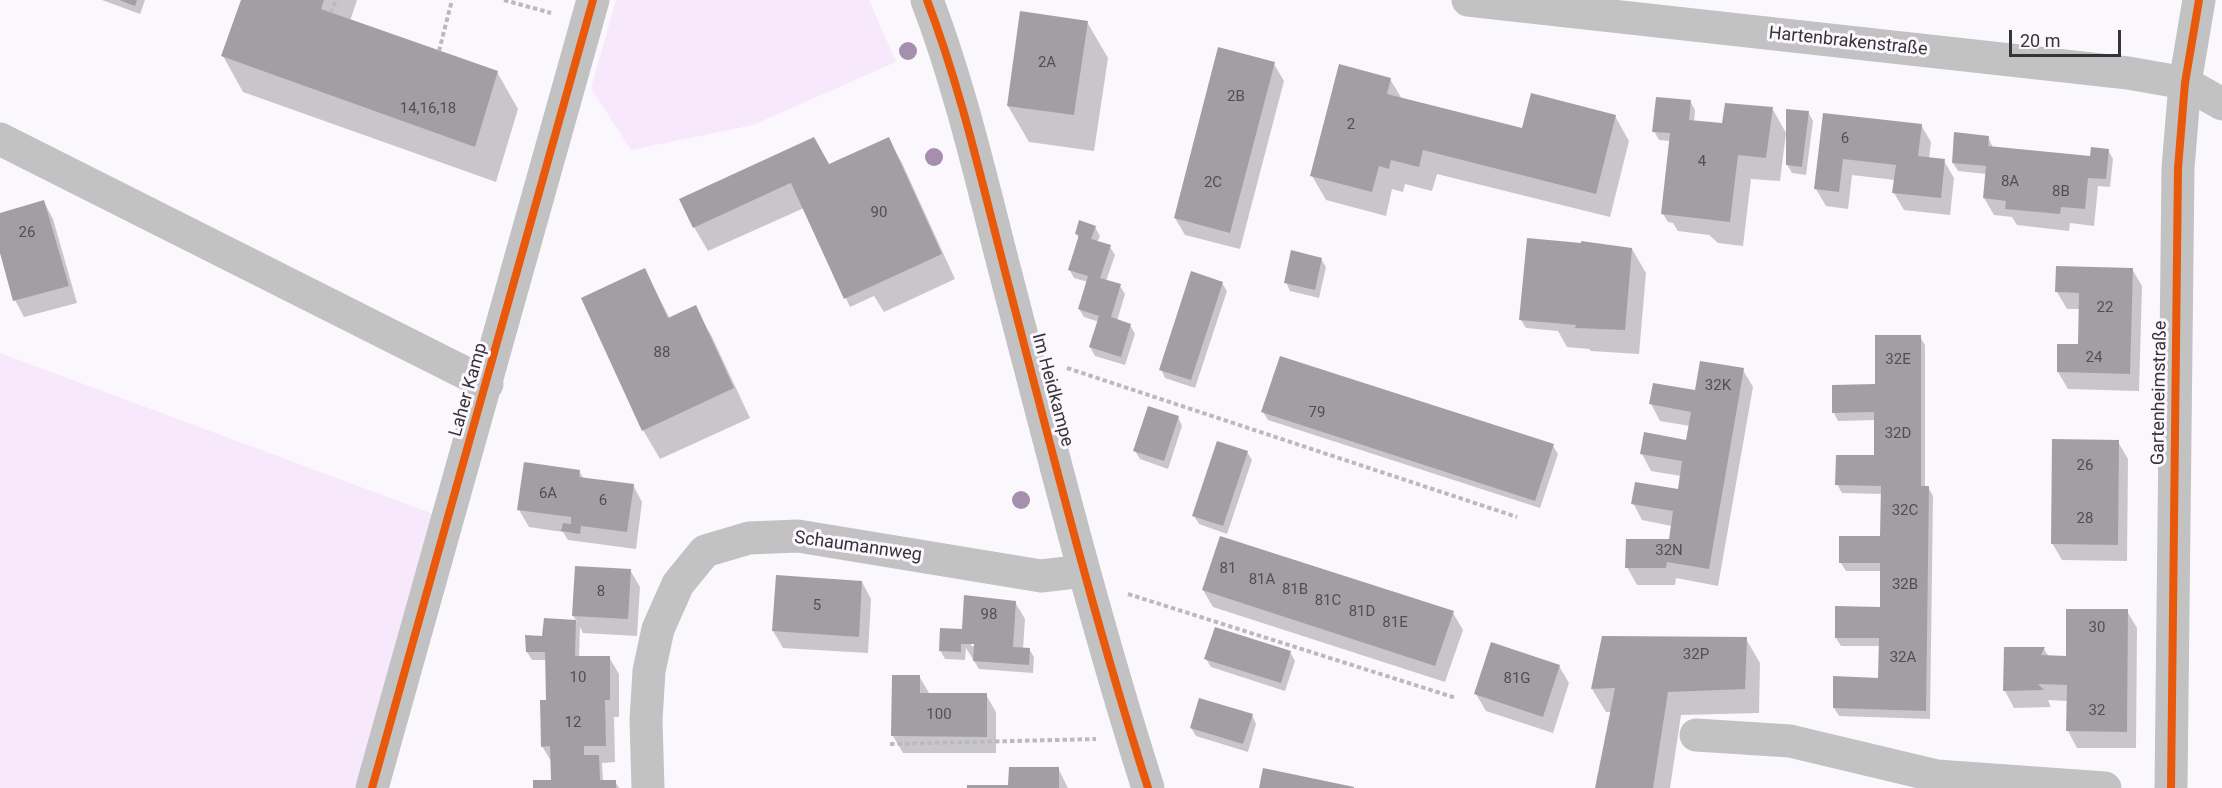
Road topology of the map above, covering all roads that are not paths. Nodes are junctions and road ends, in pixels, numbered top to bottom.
1 (927, 0) edge
2 (1468, 0) edge
3 (2199, 0) edge
4 (590, 11) edge
5 (2185, 83) junction
6 (2222, 104) edge
7 (0, 140) edge
8 (487, 384) junction
9 (1085, 576) junction
10 (1696, 735) dead end
11 (372, 788) edge
12 (648, 788) edge
13 (1148, 788) edge
14 (2105, 788) edge
15 (2171, 788) edge

1 - 9 street, Im Heidkampe
2 - 5 street, Hartenbrakenstraße
3 - 5 street, Gartenheimstraße
4 - 8 street, Laher Kamp
5 - 6 street, Hartenbrakenstraße
5 - 15 street, Gartenheimstraße
7 - 8 street, Laher Kamp
8 - 11 street, Laher Kamp
9 - 12 street, Schaumannweg
9 - 13 street, Im Heidkampe
10 - 14 street

